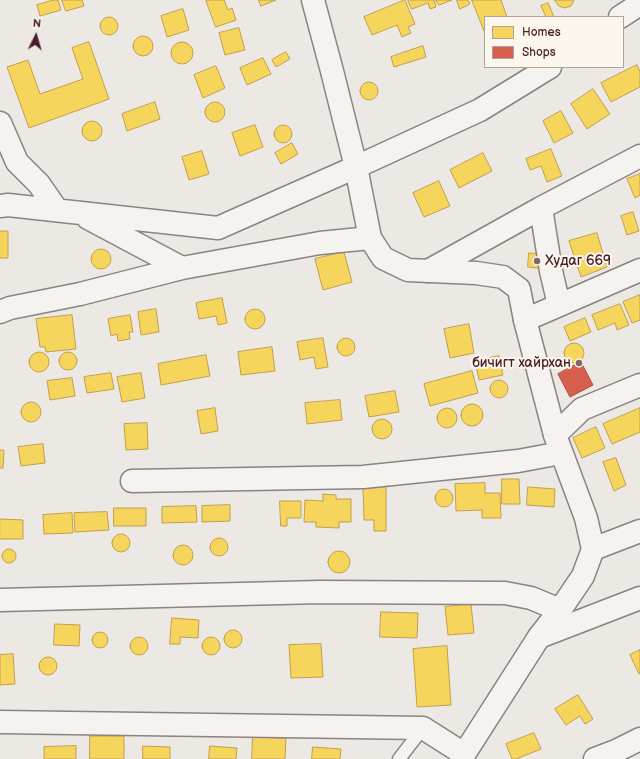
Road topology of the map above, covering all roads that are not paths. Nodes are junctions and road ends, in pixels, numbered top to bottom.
1 (313, 0) edge
2 (640, 4) edge
3 (622, 16) edge
4 (548, 68) edge
5 (0, 123) edge
6 (640, 156) edge
7 (356, 167) junction
8 (0, 206) edge
9 (541, 208) junction
10 (66, 211) junction
11 (370, 238) junction
12 (182, 268) junction
13 (640, 270) edge
14 (428, 271) junction
15 (559, 305) junction
16 (0, 312) edge
17 (525, 320) junction
18 (640, 385) edge
19 (558, 444) junction
20 (132, 481) dead end
21 (640, 531) edge
22 (593, 549) junction
23 (640, 598) edge
24 (0, 600) edge
25 (560, 610) junction
26 (539, 637) junction
27 (0, 722) edge
28 (423, 728) junction
29 (640, 739) edge
30 (462, 757) edge
31 (399, 759) edge
32 (595, 759) edge

1 - 7 street
2 - 3 street
4 - 7 street
5 - 10 street
6 - 9 street
7 - 10 street
7 - 11 street
8 - 10 street
9 - 14 street
9 - 15 street
10 - 12 street
11 - 12 street
11 - 14 street
12 - 16 street
13 - 15 street
14 - 17 street
15 - 17 street
17 - 19 street
18 - 19 street
19 - 20 street
19 - 22 street
21 - 22 street
22 - 25 street
23 - 26 street
24 - 25 street
25 - 26 street
26 - 30 street
27 - 28 street
28 - 30 street
28 - 31 lane
29 - 32 street

